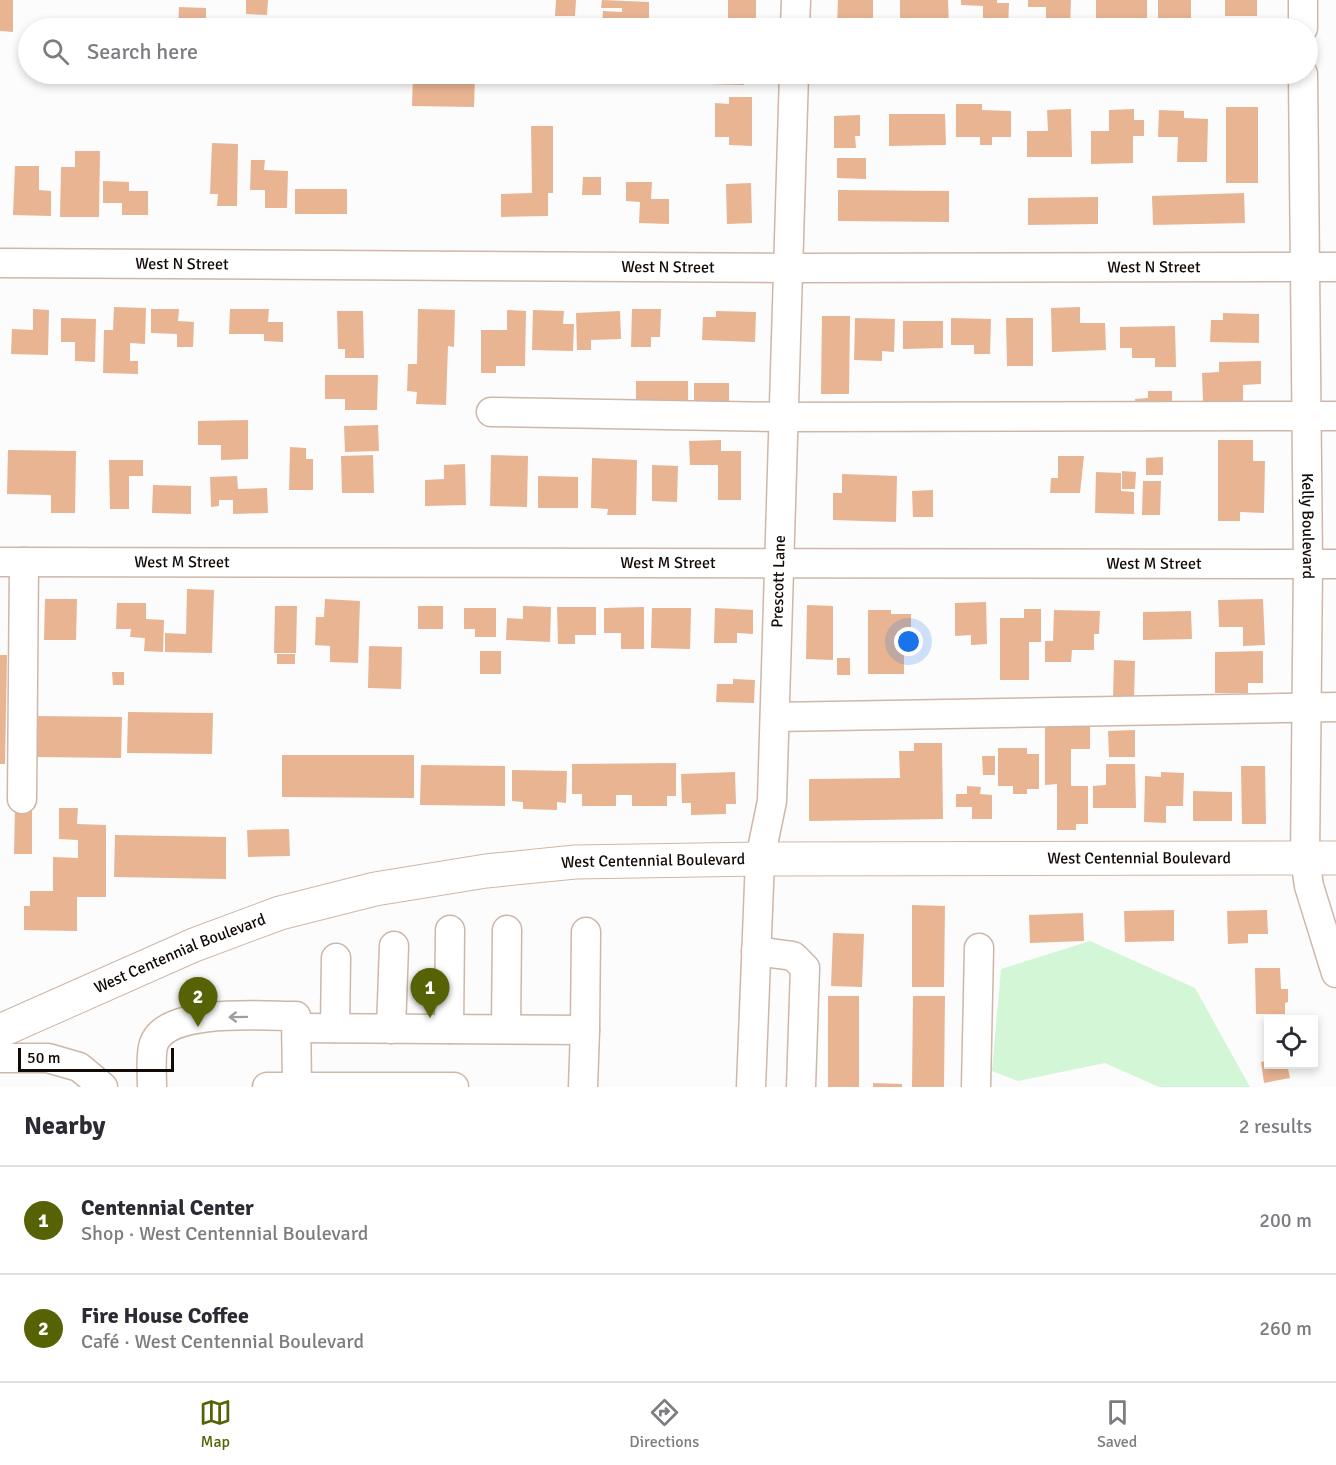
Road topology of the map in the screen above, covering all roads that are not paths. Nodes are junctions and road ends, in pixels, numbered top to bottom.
1 (796, 0) edge
2 (1303, 0) edge
3 (795, 18) edge
4 (1303, 18) edge
5 (794, 84) edge
6 (1303, 84) edge
7 (0, 263) edge
8 (1305, 267) junction
9 (1336, 267) edge
10 (789, 268) junction
11 (490, 412) dead end
12 (1306, 416) junction
13 (1336, 416) edge
14 (784, 417) junction
15 (12, 562) edge
16 (779, 564) junction
17 (1308, 564) junction
18 (1336, 564) edge
19 (1306, 707) junction
20 (1336, 707) edge
21 (776, 717) junction
22 (22, 799) dead end
23 (1321, 858) edge
24 (760, 859) junction
25 (450, 930) dead end
26 (507, 930) dead end
27 (586, 932) dead end
28 (394, 946) dead end
29 (979, 948) dead end
30 (756, 951) junction
31 (336, 958) dead end
32 (1336, 973) edge
33 (296, 1022) junction
34 (335, 1028) junction
35 (391, 1029) junction
36 (449, 1029) junction
37 (506, 1029) junction
38 (585, 1030) junction
39 (0, 1031) edge
40 (0, 1058) edge
41 (297, 1086) edge
42 (103, 1087) edge
43 (152, 1087) edge
44 (267, 1087) edge
45 (454, 1087) edge
46 (584, 1087) edge
47 (751, 1087) edge
48 (801, 1087) edge
49 (976, 1087) edge

1 - 3 street
2 - 4 street
5 - 10 street, Prescott Lane
6 - 8 street, Kelly Boulevard
7 - 10 street, West N Street
8 - 9 street, West N Street
8 - 10 street, West N Street
8 - 12 street, Kelly Boulevard
10 - 14 street, Prescott Lane
11 - 14 street
12 - 13 street
12 - 14 street
12 - 17 street, Kelly Boulevard
14 - 16 street, Prescott Lane
15 - 16 street, West M Street
15 - 22 street
16 - 17 street, West M Street
16 - 21 street, Prescott Lane
17 - 18 street, West M Street
17 - 19 street, Kelly Boulevard
19 - 20 street
19 - 21 street
19 - 23 street, Kelly Boulevard
21 - 24 street, Prescott Lane
23 - 24 main road, West Centennial Boulevard
23 - 32 street, Kelly Boulevard
24 - 30 street, Prescott Lane
24 - 39 main road, West Centennial Boulevard
25 - 36 street
26 - 37 street
27 - 38 street
28 - 35 street
29 - 49 street
30 - 47 street, Prescott Lane
30 - 48 street
31 - 34 street
33 - 34 street
33 - 41 street
33 -> 43 street
34 - 35 street
35 - 36 street
36 - 37 street
37 - 38 street
38 - 46 street
40 - 42 street
41 - 44 street
41 - 45 street

